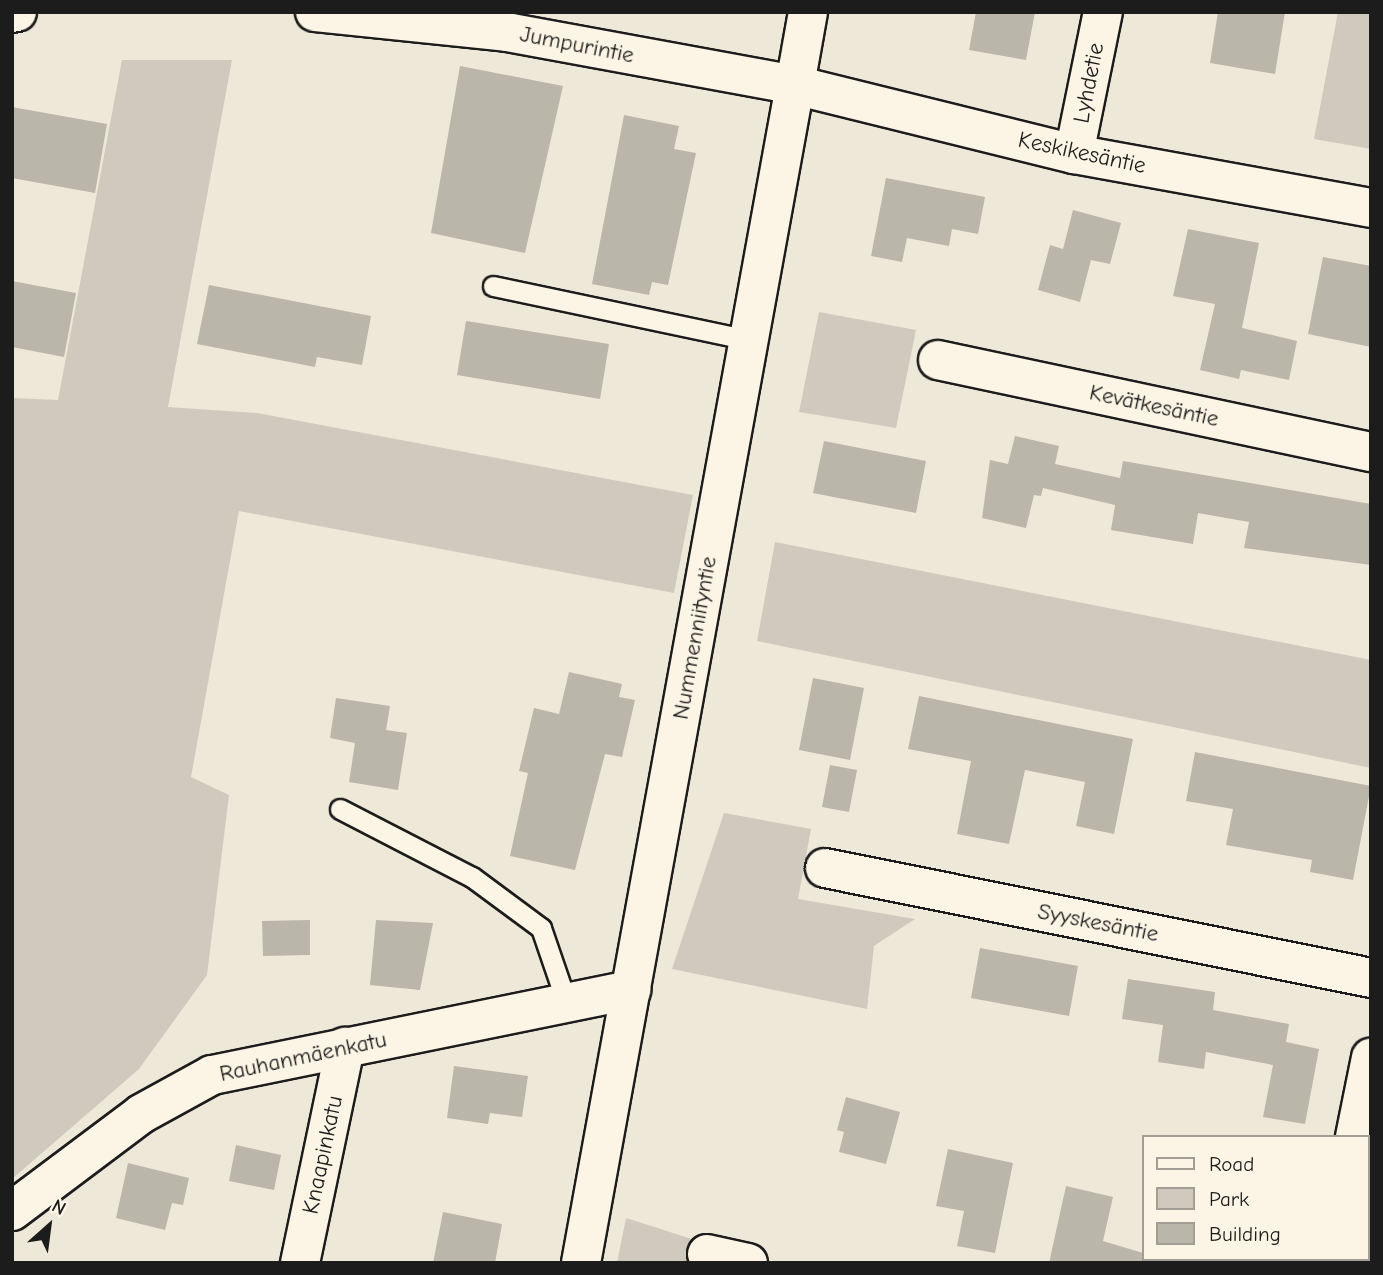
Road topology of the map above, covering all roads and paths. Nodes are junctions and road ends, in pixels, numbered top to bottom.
1 (315, 12) edge
2 (808, 12) edge
3 (1103, 12) edge
4 (509, 22) edge
5 (795, 85) junction
6 (1074, 154) junction
7 (1371, 208) edge
8 (494, 286) dead end
9 (749, 340) junction
10 (938, 360) dead end
11 (1371, 452) edge
12 (340, 809) dead end
13 (825, 868) dead end
14 (1371, 978) edge
15 (631, 990) junction
16 (566, 1001) junction
17 (345, 1047) junction
18 (1371, 1058) edge
19 (1355, 1135) edge
20 (12, 1212) edge
21 (707, 1254) dead end
22 (300, 1263) edge
23 (581, 1263) edge
24 (748, 1263) edge

1 - 4 street, Jumpurintie
2 - 5 street, Nummenniityntie
3 - 6 street, Lyhdetie
4 - 5 street, Jumpurintie
5 - 6 street, Keskikesäntie
5 - 9 street, Nummenniityntie
6 - 7 street, Keskikesäntie
8 - 9 lane
9 - 15 street, Nummenniityntie
10 - 11 street, Kevätkesäntie
12 - 16 lane
13 - 14 street, Syyskesäntie
15 - 16 street, Rauhanmäenkatu
15 - 23 street, Nummenniityntie
16 - 17 street, Rauhanmäenkatu
17 - 20 street, Rauhanmäenkatu
17 - 22 street, Knaapinkatu
18 - 19 street
21 - 24 street

